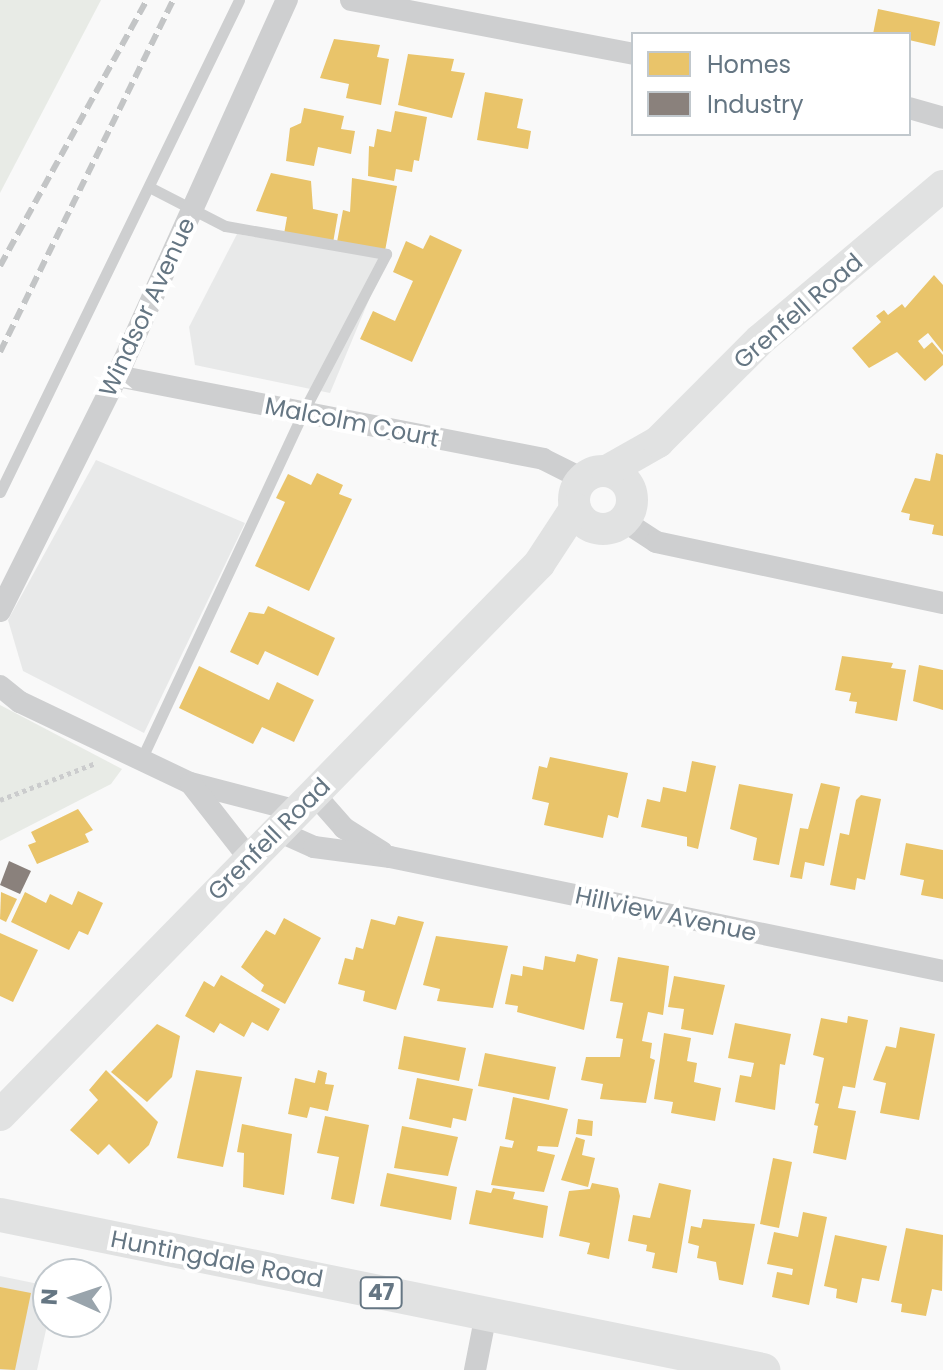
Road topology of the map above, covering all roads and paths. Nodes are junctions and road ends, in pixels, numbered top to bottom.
1 (239, 0) edge
2 (287, 0) edge
3 (351, 0) edge
4 (631, 54) edge
5 (911, 109) edge
6 (943, 118) edge
7 (943, 186) edge
8 (149, 187) junction
9 (191, 211) junction
10 (117, 376) junction
11 (302, 414) junction
12 (0, 492) edge
13 (602, 500) junction
14 (943, 603) edge
15 (0, 610) edge
16 (0, 686) edge
17 (132, 756) junction
18 (190, 783) junction
19 (0, 800) edge
20 (297, 812) junction
21 (248, 857) junction
22 (390, 857) junction
23 (943, 971) edge
24 (0, 1115) edge
25 (0, 1215) edge
26 (486, 1314) junction
27 (475, 1370) edge
28 (763, 1370) edge

1 - 8 lane
2 - 9 street, Windsor Avenue
3 - 4 street
5 - 6 street
7 - 13 street, Grenfell Road
8 - 9 lane
8 - 12 lane
9 - 10 street, Windsor Avenue
9 - 11 lane
10 - 11 street, Malcolm Court
10 - 15 street, Windsor Avenue
11 - 13 street, Malcolm Court
11 - 17 lane
13 - 14 street, Malcolm Court
13 - 20 street, Grenfell Road
16 - 17 street, Hillview Avenue
17 - 18 street, Hillview Avenue
17 - 19 path
18 - 20 street, Hillview Avenue
18 - 21 street, Hillview Avenue
20 - 21 street, Grenfell Road
20 - 22 street, Hillview Avenue
20 - 22 street, Hillview Avenue
21 - 24 street, Grenfell Road
22 - 23 street, Hillview Avenue
25 - 26 main road, Huntingdale Road / 47
26 - 27 street
26 - 28 main road, Huntingdale Road / 47

